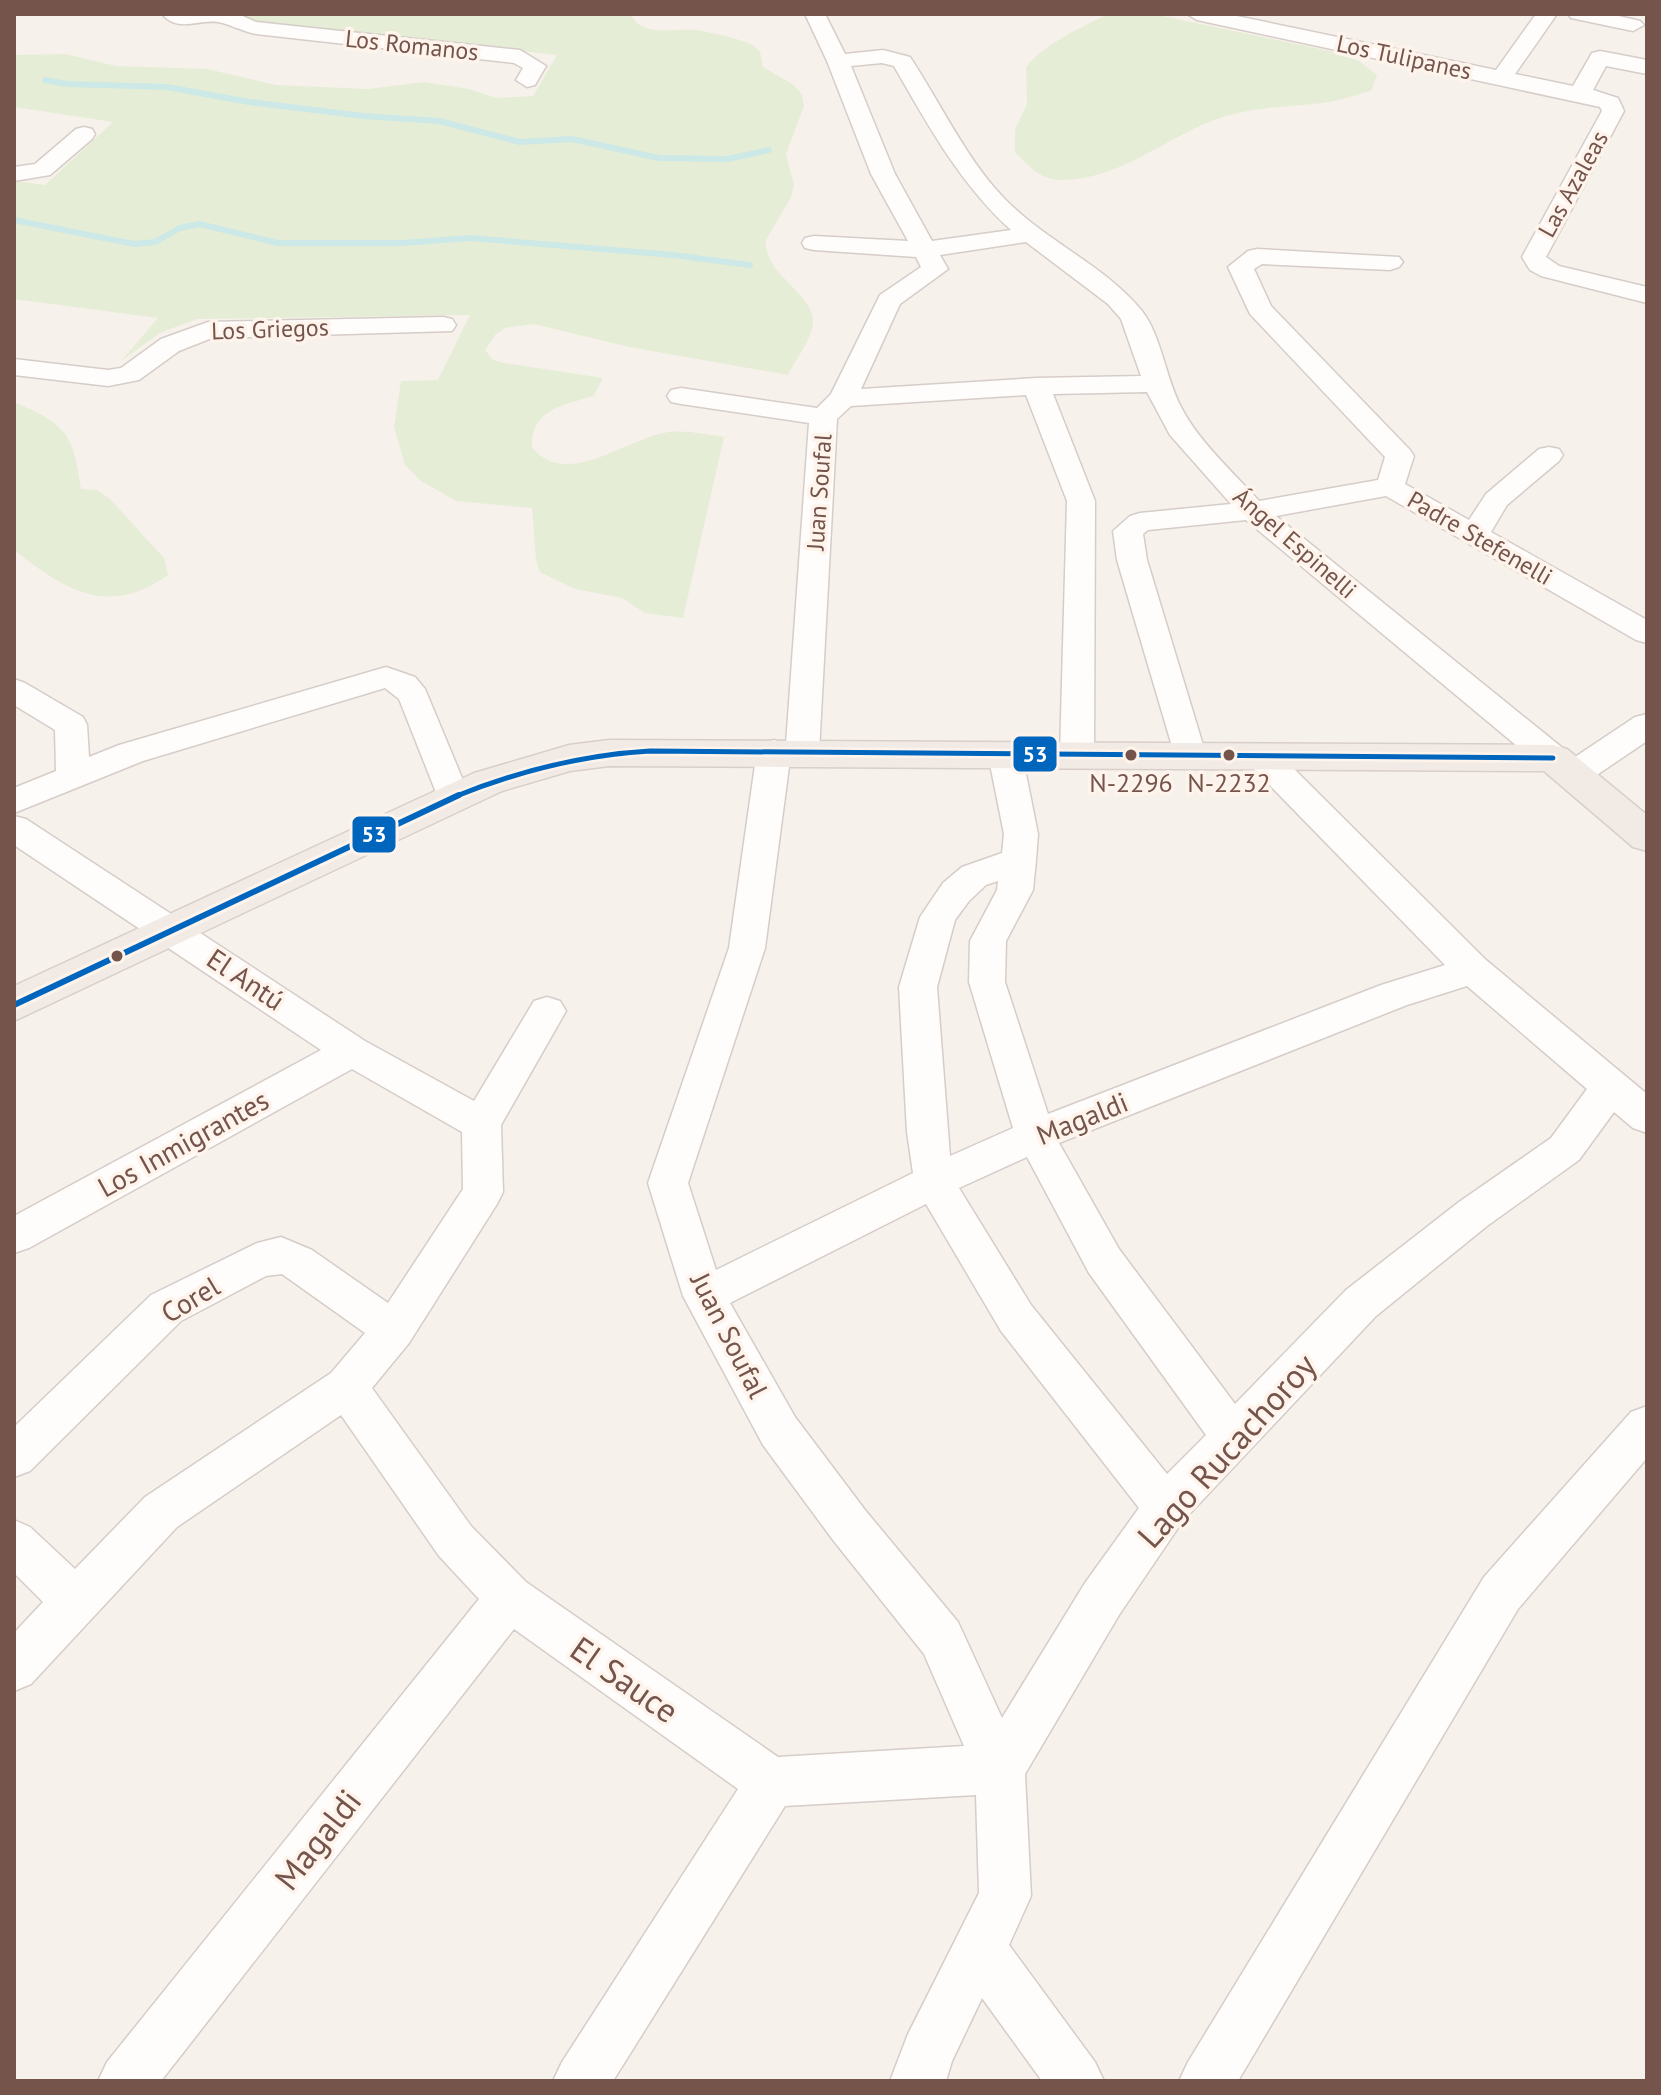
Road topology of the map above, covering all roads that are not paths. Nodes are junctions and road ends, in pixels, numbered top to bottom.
1 (172, 14) edge
2 (815, 14) edge
3 (1197, 14) edge
4 (1547, 14) edge
5 (1578, 14) edge
6 (226, 15) edge
7 (1637, 20) edge
8 (1612, 60) junction
9 (838, 61) junction
10 (1647, 67) edge
11 (1502, 77) junction
12 (527, 80) dead end
13 (1579, 94) junction
14 (1610, 103) joint
15 (84, 134) dead end
16 (14, 174) edge
17 (1031, 234) junction
18 (814, 243) dead end
19 (925, 250) junction
20 (1390, 262) dead end
21 (1647, 295) edge
22 (443, 325) dead end
23 (14, 367) edge
24 (1157, 384) junction
25 (1036, 386) junction
26 (681, 396) dead end
27 (833, 408) junction
28 (1549, 455) dead end
29 (1390, 487) junction
30 (1252, 511) junction
31 (1474, 535) junction
32 (1647, 633) edge
33 (14, 690) edge
34 (1647, 725) edge
35 (788, 752) junction
36 (1005, 754) junction
37 (1077, 754) junction
38 (1189, 755) junction
39 (1261, 756) junction
40 (1563, 767) junction
41 (73, 776) junction
42 (453, 797) junction
43 (14, 801) edge
44 (14, 828) edge
45 (1647, 837) edge
46 (1019, 860) junction
47 (173, 931) junction
48 (1473, 970) junction
49 (14, 1005) edge
50 (547, 1011) dead end
51 (352, 1051) junction
52 (1610, 1087) junction
53 (1647, 1117) edge
54 (481, 1124) junction
55 (1035, 1136) junction
56 (934, 1181) junction
57 (14, 1236) edge
58 (704, 1296) junction
59 (394, 1330) junction
60 (346, 1387) junction
61 (1644, 1432) edge
62 (1232, 1435) junction
63 (14, 1457) edge
64 (1166, 1507) junction
65 (14, 1542) edge
66 (509, 1598) junction
67 (76, 1602) junction
68 (14, 1667) edge
69 (1000, 1769) junction
70 (771, 1782) junction
71 (979, 1949) junction
72 (126, 2081) edge
73 (581, 2081) edge
74 (918, 2081) edge
75 (1076, 2081) edge
76 (1207, 2081) edge

1 - 6 street, Los Romanos
2 - 9 street
3 - 11 street, Los Tulipanes
4 - 11 street
5 - 7 street
6 - 12 street, Los Romanos
7 - 8 street
8 - 10 street
8 - 13 street
9 - 17 street, Ángel Espinelli
9 - 19 street
11 - 13 street, Los Tulipanes
13 - 14 street, Los Tulipanes
14 - 21 street, Las Azaleas
15 - 16 street
17 - 19 street
17 - 24 street, Ángel Espinelli
18 - 19 street
19 - 27 street, Juan Soufal
20 - 29 street, Padre Stefenelli
22 - 23 street, Los Griegos
24 - 25 street
24 - 30 street, Ángel Espinelli
25 - 27 street
25 - 37 street
26 - 27 street
27 - 35 street, Juan Soufal
28 - 31 street
29 - 30 street
29 - 31 street, Padre Stefenelli
30 - 38 street
30 - 40 street, Ángel Espinelli
31 - 32 street, Padre Stefenelli
33 - 41 street
34 - 40 street
35 - 36 main road
35 - 42 main road
35 - 58 street, Juan Soufal
36 - 37 main road
36 - 46 street
37 - 38 main road
38 - 39 main road
39 - 40 main road
39 - 48 street
40 - 45 main road, Ángel Espinelli
41 - 42 street
41 - 43 street
42 - 47 main road
44 - 47 street, El Antú
46 - 55 street
46 - 56 street
47 - 49 main road
47 - 51 street, El Antú
48 - 52 street
48 - 55 street, Magaldi
50 - 54 street
51 - 54 street, El Antú
51 - 57 street, Los Inmigrantes
52 - 53 street
52 - 62 street, Lago Rucachoroy
54 - 59 street
55 - 56 street, Magaldi
55 - 62 street
56 - 58 street, Magaldi
56 - 64 street
58 - 69 street, Juan Soufal
59 - 60 street
59 - 63 street, Corel
60 - 66 street, El Sauce
60 - 67 street
61 - 76 street
62 - 64 street, Lago Rucachoroy
64 - 69 street, Lago Rucachoroy
65 - 67 street
66 - 70 street, El Sauce
66 - 72 street, Magaldi
67 - 68 street
69 - 70 street
69 - 71 street
70 - 73 street
71 - 74 street
71 - 75 street

